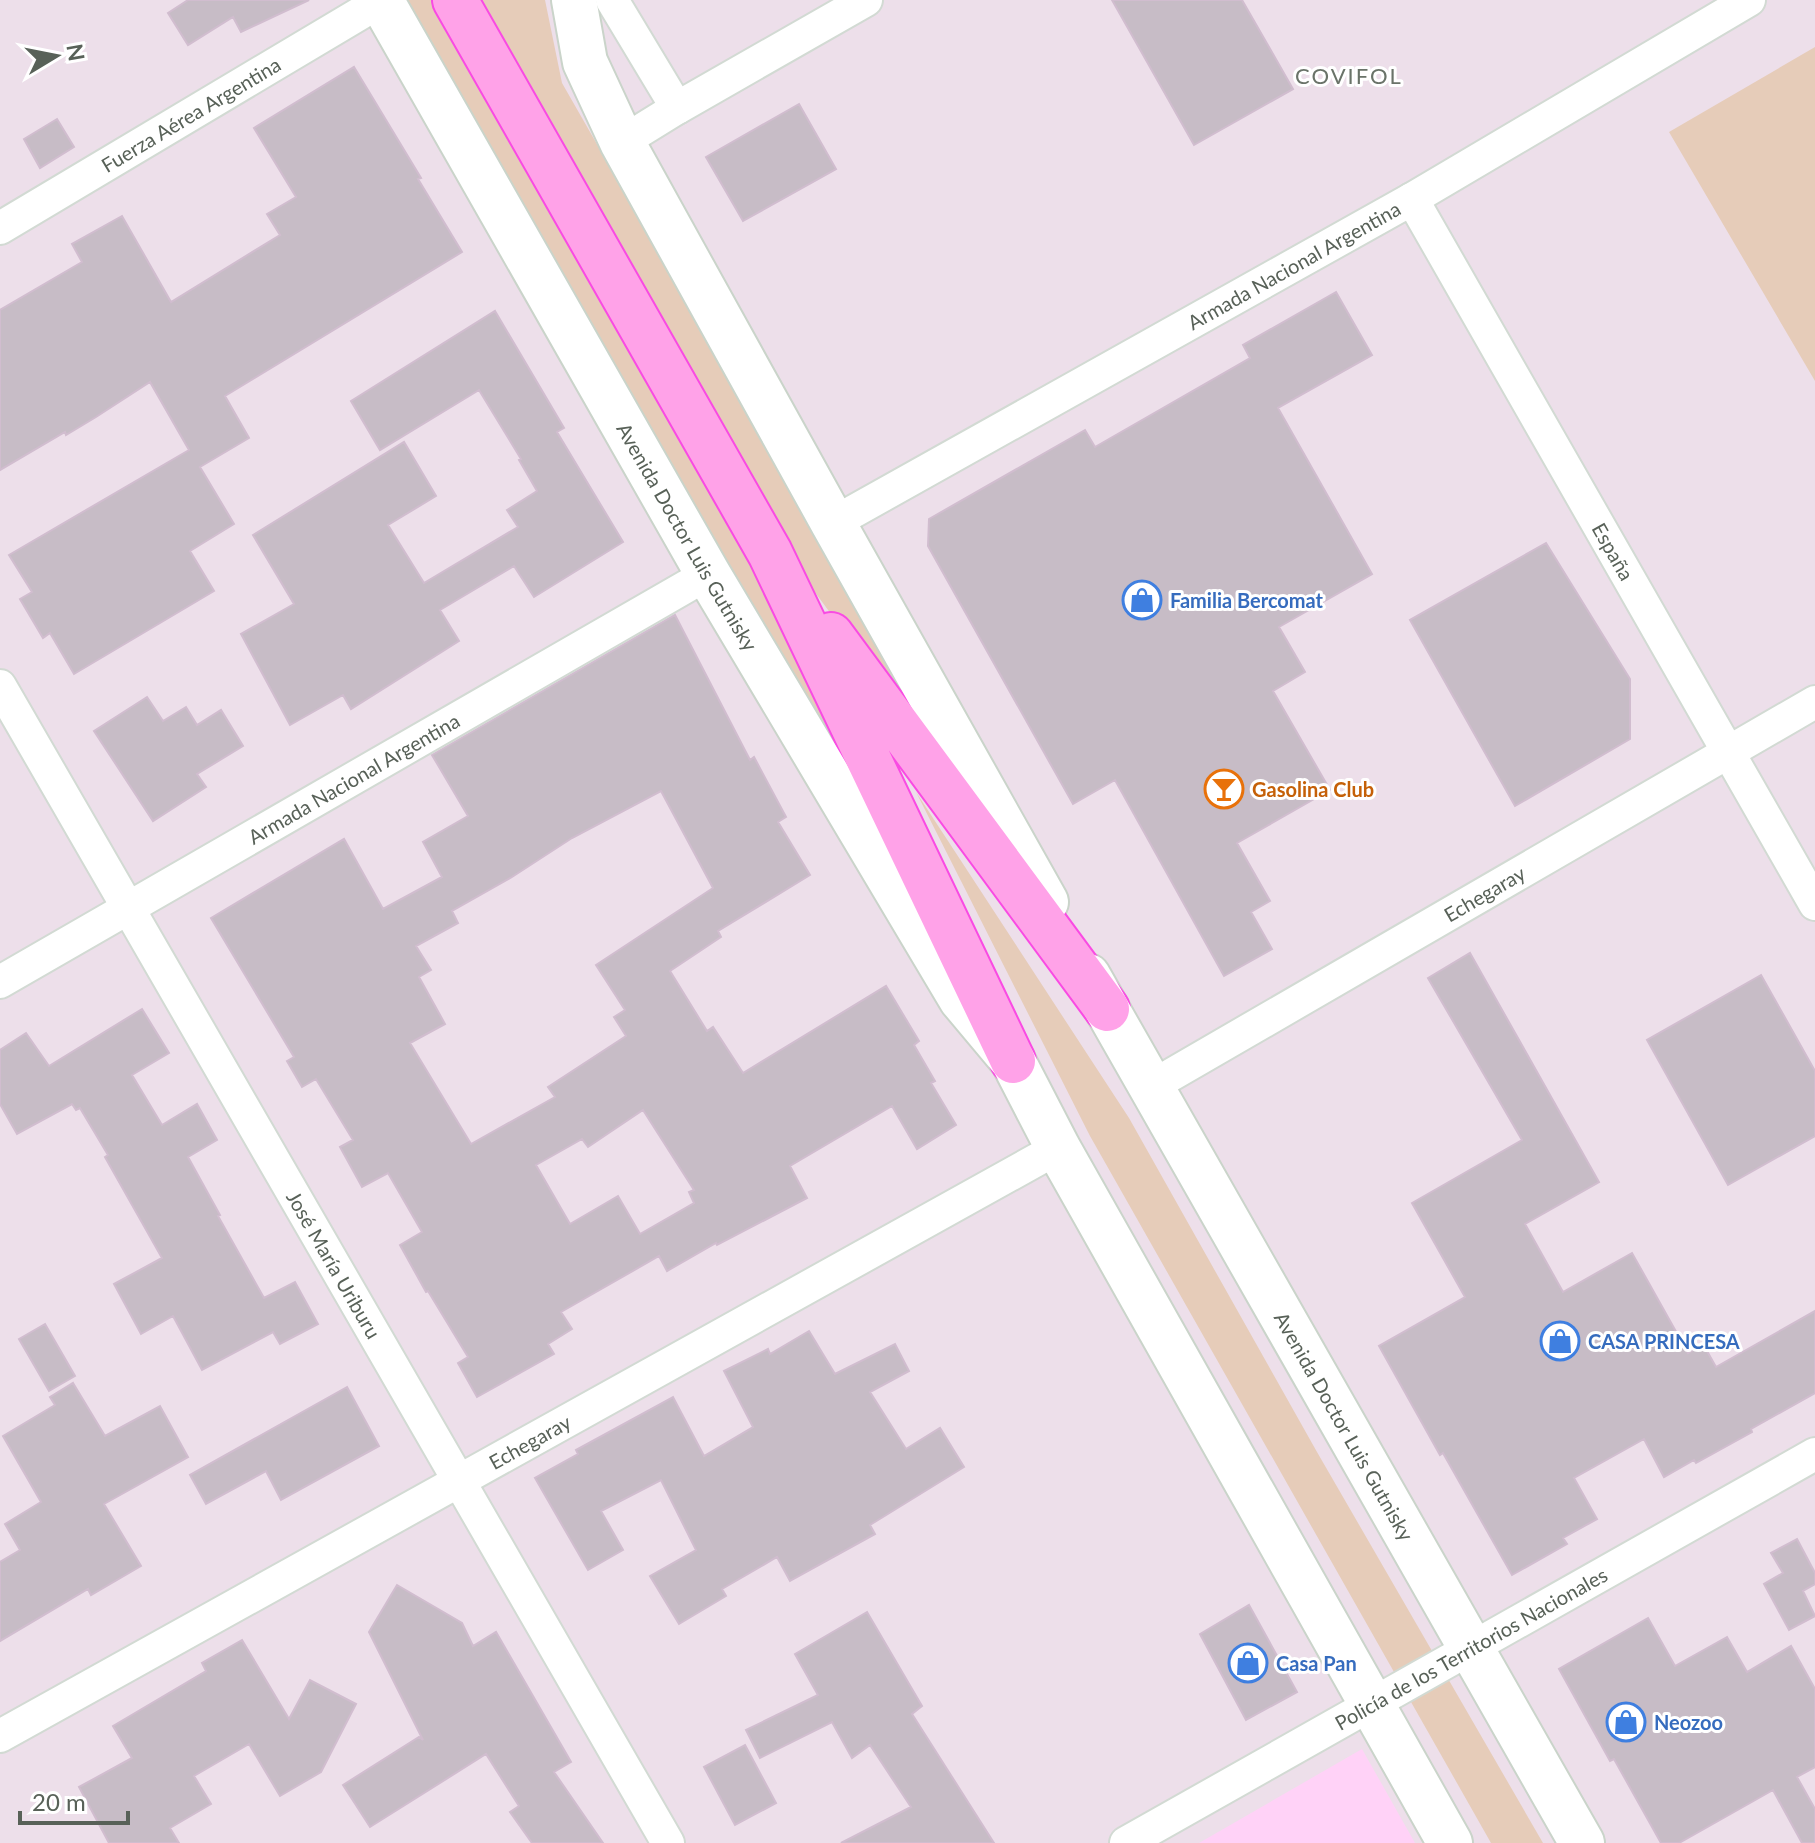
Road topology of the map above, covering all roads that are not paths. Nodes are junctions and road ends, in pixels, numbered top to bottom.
1 (381, 0) edge
2 (455, 0) edge
3 (574, 0) edge
4 (612, 0) edge
5 (866, 0) edge
6 (1749, 0) edge
7 (677, 108) junction
8 (622, 142) junction
9 (1412, 199) junction
10 (0, 228) edge
11 (833, 523) junction
12 (770, 553) junction
13 (708, 574) junction
14 (0, 686) edge
15 (1815, 702) edge
16 (1729, 752) junction
17 (1815, 904) edge
18 (129, 909) junction
19 (0, 982) edge
20 (1107, 1009) junction
21 (1013, 1061) junction
22 (1152, 1086) junction
23 (1058, 1148) junction
24 (1815, 1454) edge
25 (459, 1481) junction
26 (1472, 1648) junction
27 (1372, 1704) junction
28 (0, 1736) edge
29 (668, 1843) edge
30 (1126, 1843) edge
31 (1450, 1843) edge
32 (1582, 1843) edge

1 - 10 street, Fuerza Aérea Argentina
1 - 13 main road, Avenida Doctor Luis Gutnisky
2 - 12 main road, Avenida Doctor Luis Gutnisky
3 - 8 main road, Avenida Doctor Luis Gutnisky
4 - 7 street
5 - 7 street
6 - 9 street, Armada Nacional Argentina
7 - 8 street
8 - 11 main road, Avenida Doctor Luis Gutnisky
9 - 11 street, Armada Nacional Argentina
9 - 16 street, España
11 - 20 main road, Avenida Doctor Luis Gutnisky
12 - 20 main road, Avenida Doctor Luis Gutnisky
12 - 21 main road, Avenida Doctor Luis Gutnisky
13 - 18 street, Armada Nacional Argentina
13 - 21 main road, Avenida Doctor Luis Gutnisky
14 - 18 street, José María Uriburu
15 - 16 street, Echegaray
16 - 17 street, España
16 - 22 street, Echegaray
18 - 19 street, Armada Nacional Argentina
18 - 25 street, José María Uriburu
20 - 22 main road, Avenida Doctor Luis Gutnisky
21 - 23 main road, Avenida Doctor Luis Gutnisky
22 - 26 main road, Avenida Doctor Luis Gutnisky
23 - 25 street, Echegaray
23 - 27 main road, Avenida Doctor Luis Gutnisky
24 - 26 street, Policía de los Territorios Nacionales
25 - 28 street, Echegaray
25 - 29 street, José María Uriburu
26 - 27 street, Policía de los Territorios Nacionales
26 - 32 main road, Avenida Doctor Luis Gutnisky
27 - 30 street, Policía de los Territorios Nacionales
27 - 31 main road, Avenida Doctor Luis Gutnisky

